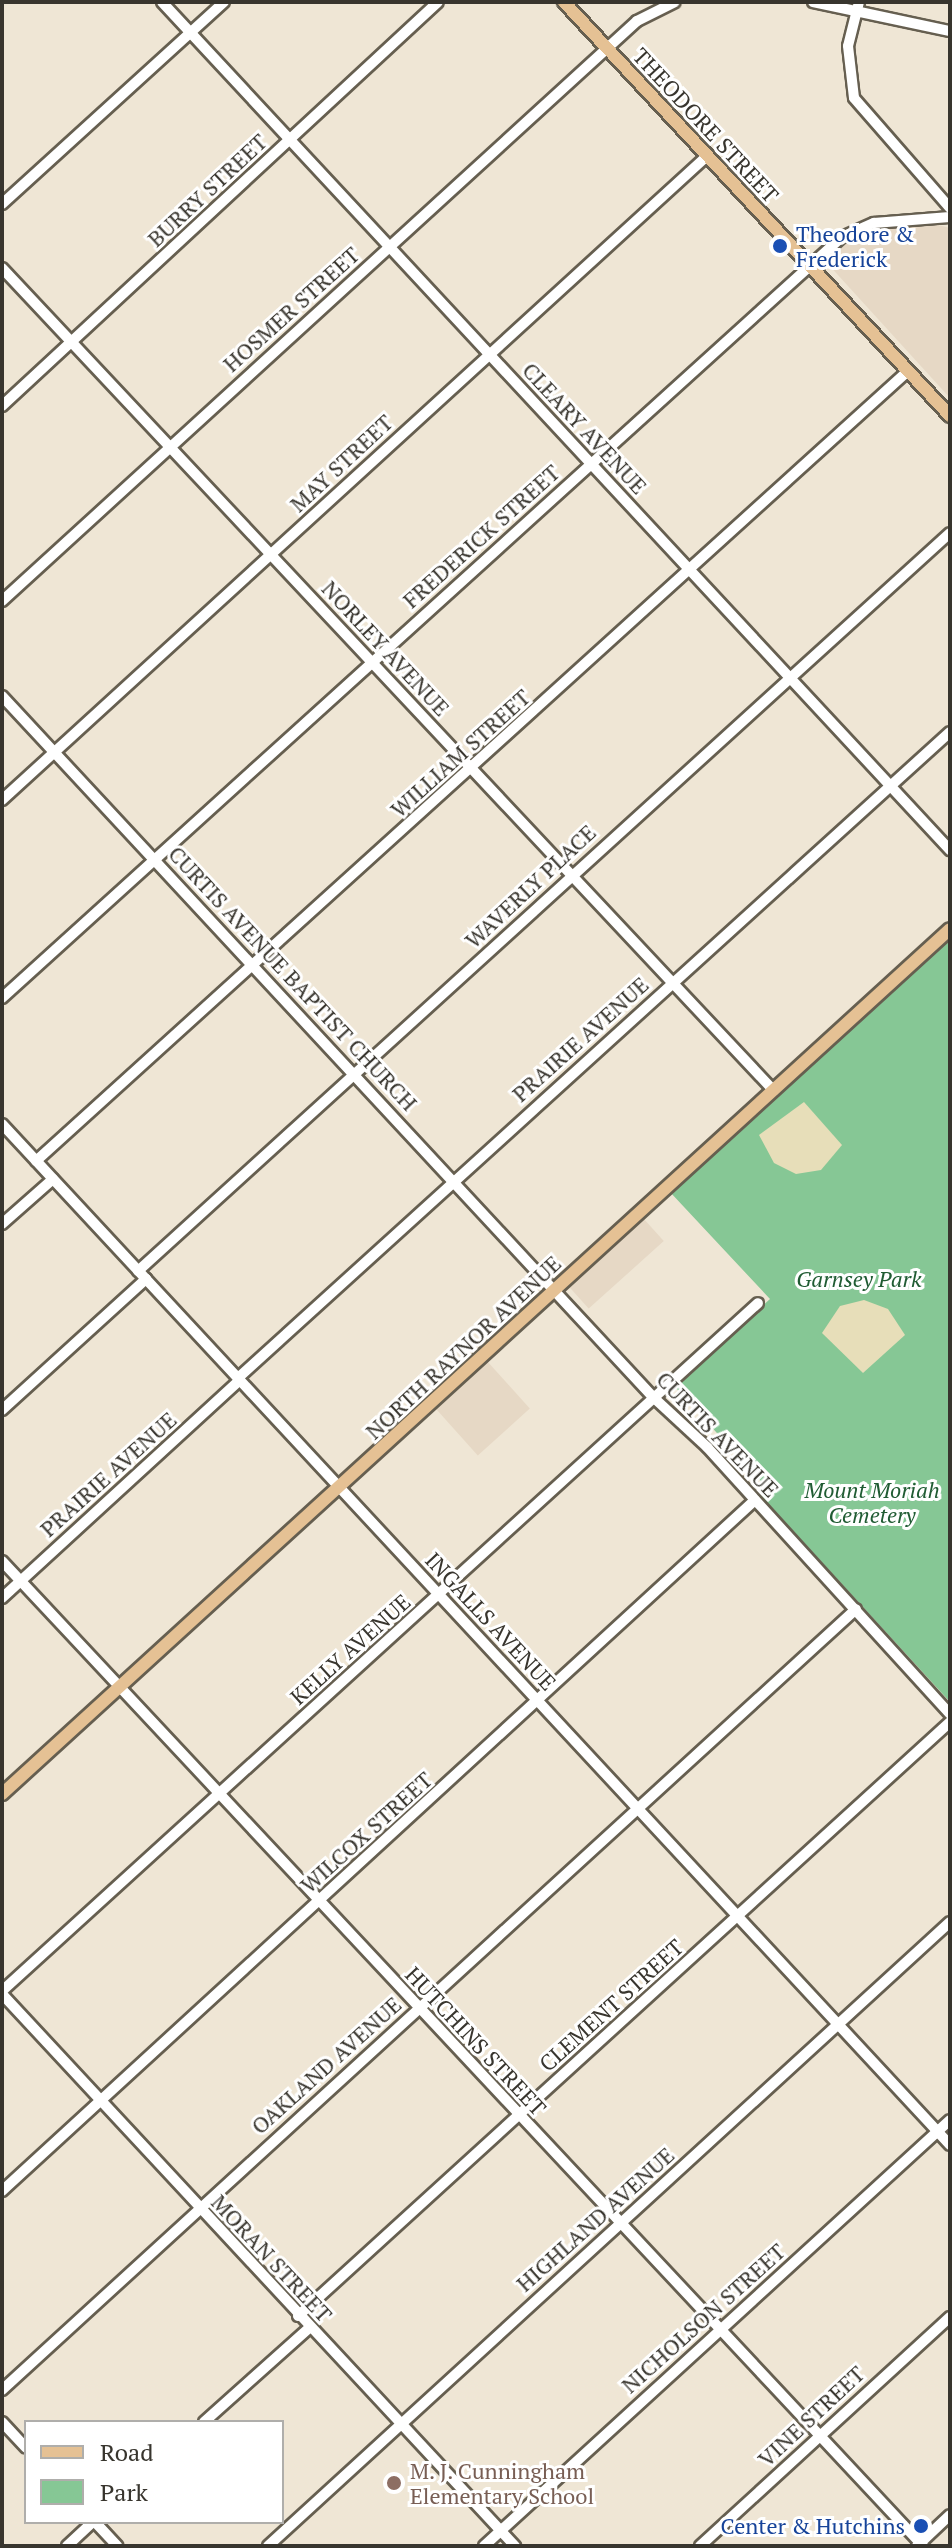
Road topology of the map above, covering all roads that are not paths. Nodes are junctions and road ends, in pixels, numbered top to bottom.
1 (162, 2) edge
2 (224, 2) edge
3 (438, 2) edge
4 (564, 2) edge
5 (675, 2) edge
6 (813, 2) edge
7 (857, 7) edge
8 (950, 31) edge
9 (189, 34) junction
10 (607, 48) junction
11 (289, 141) junction
12 (707, 156) junction
13 (2, 204) edge
14 (950, 208) edge
15 (950, 217) edge
16 (389, 247) junction
17 (809, 265) junction
18 (2, 268) edge
19 (72, 342) junction
20 (489, 354) junction
21 (908, 371) junction
22 (2, 406) edge
23 (950, 416) edge
24 (170, 446) junction
25 (592, 464) junction
26 (950, 533) edge
27 (271, 554) junction
28 (690, 570) junction
29 (2, 601) edge
30 (372, 662) junction
31 (790, 678) junction
32 (2, 696) edge
33 (950, 732) edge
34 (55, 753) junction
35 (472, 769) junction
36 (891, 786) junction
37 (2, 800) edge
38 (950, 850) edge
39 (153, 858) junction
40 (571, 874) junction
41 (950, 929) edge
42 (254, 966) junction
43 (672, 983) junction
44 (2, 998) edge
45 (356, 1074) junction
46 (774, 1091) junction
47 (2, 1124) edge
48 (36, 1161) junction
49 (53, 1179) junction
50 (455, 1180) junction
51 (2, 1224) edge
52 (142, 1275) junction
53 (554, 1288) junction
54 (758, 1303) dead end
55 (239, 1379) junction
56 (653, 1397) junction
57 (2, 1410) edge
58 (340, 1488) junction
59 (755, 1500) junction
60 (2, 1561) edge
61 (20, 1581) junction
62 (440, 1595) junction
63 (2, 1598) edge
64 (856, 1609) junction
65 (120, 1687) junction
66 (539, 1702) junction
67 (950, 1714) edge
68 (950, 1722) edge
69 (2, 1794) edge
70 (219, 1795) junction
71 (638, 1809) junction
72 (319, 1903) junction
73 (738, 1916) junction
74 (950, 1922) edge
75 (2, 1992) edge
76 (417, 2009) junction
77 (839, 2025) junction
78 (100, 2101) junction
79 (518, 2116) junction
80 (950, 2120) edge
81 (938, 2132) junction
82 (950, 2145) edge
83 (2, 2191) edge
84 (199, 2208) junction
85 (620, 2223) junction
86 (298, 2316) junction
87 (950, 2317) edge
88 (309, 2328) junction
89 (720, 2330) junction
90 (2, 2390) edge
91 (206, 2420) edge
92 (2, 2422) edge
93 (399, 2423) junction
94 (819, 2435) junction
95 (24, 2446) edge
96 (950, 2515) edge
97 (92, 2524) edge
98 (96, 2524) edge
99 (501, 2531) junction
100 (920, 2545) edge
101 (67, 2546) edge
102 (117, 2546) edge
103 (268, 2546) edge
104 (484, 2546) edge
105 (515, 2546) edge
106 (700, 2546) edge

1 - 9 street, CLEARY AVENUE
2 - 9 street
3 - 11 street, BURRY STREET
4 - 10 main road, THEODORE STREET
5 - 10 street, HOSMER STREET
6 - 7 street
7 - 8 street
7 - 14 street
9 - 11 street, CLEARY AVENUE
9 - 13 street
10 - 12 main road, THEODORE STREET
10 - 16 street, HOSMER STREET
11 - 16 street, CLEARY AVENUE
11 - 19 street, BURRY STREET
12 - 17 main road, THEODORE STREET
12 - 20 street, MAY STREET
15 - 17 street, FREDERICK STREET
16 - 20 street, CLEARY AVENUE
16 - 24 street, HOSMER STREET
17 - 21 main road, THEODORE STREET
17 - 25 street, FREDERICK STREET
18 - 19 street, NORLEY AVENUE
19 - 22 street, BURRY STREET
19 - 24 street, NORLEY AVENUE
20 - 25 street, CLEARY AVENUE
20 - 27 street, MAY STREET
21 - 23 main road, THEODORE STREET
21 - 28 street, WILLIAM STREET
24 - 27 street, NORLEY AVENUE
24 - 29 street, HOSMER STREET
25 - 28 street, CLEARY AVENUE
25 - 30 street, FREDERICK STREET
26 - 31 street, WAVERLY PLACE
27 - 30 street, NORLEY AVENUE
27 - 34 street, MAY STREET
28 - 31 street, CLEARY AVENUE
28 - 35 street, WILLIAM STREET
30 - 35 street, NORLEY AVENUE
30 - 39 street, FREDERICK STREET
31 - 36 street, CLEARY AVENUE
31 - 40 street, WAVERLY PLACE
32 - 34 street, CURTIS AVENUE BAPTIST CHURCH
33 - 36 street, PRAIRIE AVENUE
34 - 37 street, MAY STREET
34 - 39 street, CURTIS AVENUE BAPTIST CHURCH
35 - 40 street, NORLEY AVENUE
35 - 42 street, WILLIAM STREET
36 - 38 street, CLEARY AVENUE
36 - 43 street, PRAIRIE AVENUE
39 - 42 street, CURTIS AVENUE BAPTIST CHURCH
39 - 44 street, FREDERICK STREET
40 - 43 street, NORLEY AVENUE
40 - 45 street, WAVERLY PLACE
41 - 46 main road, NORTH RAYNOR AVENUE
42 - 45 street, CURTIS AVENUE BAPTIST CHURCH
42 - 48 street, WILLIAM STREET
43 - 46 street, NORLEY AVENUE
43 - 50 street, PRAIRIE AVENUE
45 - 50 street, CURTIS AVENUE BAPTIST CHURCH
45 - 52 street, WAVERLY PLACE
46 - 53 main road, NORTH RAYNOR AVENUE
47 - 48 street, INGALLS AVENUE
48 - 49 street, INGALLS AVENUE
49 - 51 street
49 - 52 street, INGALLS AVENUE
50 - 53 street, CURTIS AVENUE BAPTIST CHURCH
50 - 55 street, PRAIRIE AVENUE
52 - 55 street, INGALLS AVENUE
52 - 57 street, WAVERLY PLACE
53 - 56 street, CURTIS AVENUE
53 - 58 main road, NORTH RAYNOR AVENUE
54 - 56 street, KELLY AVENUE
55 - 58 street, INGALLS AVENUE
55 - 61 street, PRAIRIE AVENUE
56 - 59 street, CURTIS AVENUE
56 - 62 street, KELLY AVENUE
58 - 62 street, INGALLS AVENUE
58 - 65 main road, NORTH RAYNOR AVENUE
59 - 64 street, CURTIS AVENUE
59 - 66 street, WILCOX STREET
60 - 61 street, HUTCHINS STREET
61 - 63 street, PRAIRIE AVENUE
61 - 65 street, HUTCHINS STREET
62 - 66 street, INGALLS AVENUE
62 - 70 street, KELLY AVENUE
64 - 67 street, CURTIS AVENUE
64 - 71 street, OAKLAND AVENUE
65 - 69 main road, NORTH RAYNOR AVENUE
65 - 70 street, HUTCHINS STREET
66 - 71 street, INGALLS AVENUE
66 - 72 street, WILCOX STREET
68 - 73 street, CLEMENT STREET
70 - 72 street, HUTCHINS STREET
70 - 75 street, KELLY AVENUE
71 - 73 street, INGALLS AVENUE
71 - 76 street, OAKLAND AVENUE
72 - 76 street, HUTCHINS STREET
72 - 78 street, WILCOX STREET
73 - 77 street, INGALLS AVENUE
73 - 79 street, CLEMENT STREET
74 - 77 street, HIGHLAND AVENUE
75 - 78 street, MORAN STREET
76 - 79 street, HUTCHINS STREET
76 - 84 street, OAKLAND AVENUE
77 - 81 street, INGALLS AVENUE
77 - 85 street, HIGHLAND AVENUE
78 - 83 street, WILCOX STREET
78 - 84 street, MORAN STREET
79 - 85 street, HUTCHINS STREET
79 - 86 street, CLEMENT STREET
80 - 81 street, NICHOLSON STREET
81 - 82 street, INGALLS AVENUE
81 - 89 street, NICHOLSON STREET
84 - 86 street, MORAN STREET
84 - 90 street, OAKLAND AVENUE
85 - 89 street, HUTCHINS STREET
85 - 93 street, HIGHLAND AVENUE
86 - 88 street, MORAN STREET
87 - 94 street, VINE STREET
88 - 91 street
88 - 93 street, MORAN STREET
89 - 94 street, HUTCHINS STREET
89 - 99 street, NICHOLSON STREET
92 - 95 street
93 - 99 street, MORAN STREET
93 - 103 street, HIGHLAND AVENUE
94 - 100 street, HUTCHINS STREET
94 - 106 street, VINE STREET
96 - 100 street
97 - 101 street
98 - 102 street
99 - 104 street, NICHOLSON STREET
99 - 105 street, MORAN STREET

